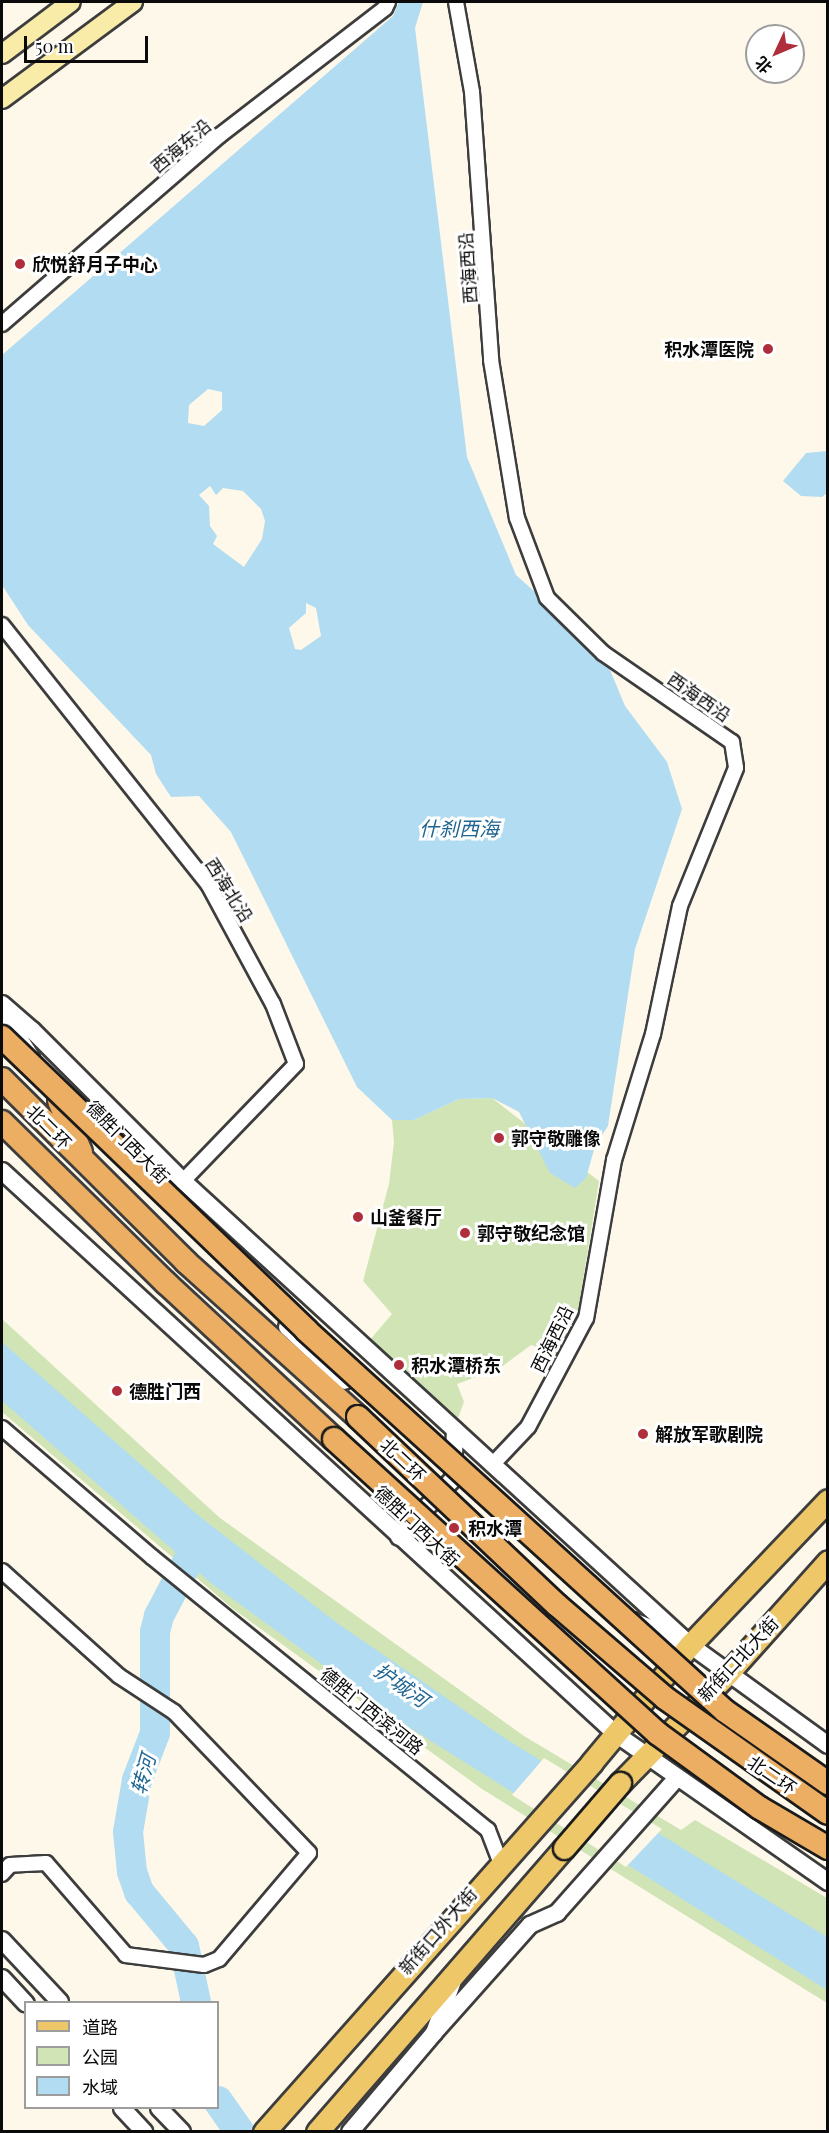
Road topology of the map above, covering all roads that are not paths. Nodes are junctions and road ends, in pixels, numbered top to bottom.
1 (71, 2) edge
2 (133, 2) edge
3 (388, 2) edge
4 (456, 2) edge
5 (2, 54) edge
6 (2, 99) edge
7 (2, 324) edge
8 (2, 625) edge
9 (2, 1005) edge
10 (2, 1010) edge
11 (2, 1037) edge
12 (2, 1079) edge
13 (59, 1101) junction
14 (2, 1122) edge
15 (2, 1146) edge
16 (34, 1155) junction
17 (87, 1164) junction
18 (2, 1171) edge
19 (183, 1181) junction
20 (2, 1428) edge
21 (454, 1430) junction
22 (494, 1464) junction
23 (453, 1479) junction
24 (828, 1500) edge
25 (399, 1537) junction
26 (828, 1561) edge
27 (2, 1571) edge
28 (690, 1645) junction
29 (728, 1673) junction
30 (616, 1734) junction
31 (828, 1745) edge
32 (645, 1755) junction
33 (677, 1778) junction
34 (828, 1783) edge
35 (828, 1812) edge
36 (828, 1848) edge
37 (500, 1861) junction
38 (2, 1874) edge
39 (828, 1881) edge
40 (2, 1940) edge
41 (459, 1965) junction
42 (2, 1978) edge
43 (59, 2001) edge
44 (24, 2002) edge
45 (433, 2034) junction
46 (123, 2109) edge
47 (160, 2109) edge
48 (264, 2131) edge
49 (144, 2132) edge
50 (182, 2132) edge
51 (317, 2132) edge
52 (350, 2132) edge

1 - 5 main road
2 - 6 main road
3 - 7 street, 西海东沿
4 - 22 street, 西海西沿
8 - 19 street, 西海北沿
9 - 19 street, 德胜门西大街
10 - 13 street, 德胜门西大街
11 - 34 highway, bridge
12 - 17 highway, 北二环
13 - 17 highway
13 - 23 street, 德胜门西大街
14 - 16 highway, 北二环
15 - 16 highway
16 - 36 highway, 北二环, bridge
17 - 35 highway, 北二环, bridge
18 - 25 street, 德胜门西大街
19 - 21 street, 德胜门西大街
20 - 37 street, 德胜门西滨河路
21 - 22 street, 德胜门西大街
21 - 23 street
22 - 28 street, 德胜门西大街
23 - 25 street
23 - 28 street, 德胜门西大街
24 - 28 main road
25 - 30 street, 德胜门西大街
26 - 29 main road, 新街口北大街
27 - 38 street
28 - 29 street, 德胜门西大街
28 - 30 main road, 新街口外大街
29 - 31 street, 德胜门西大街
29 - 32 main road, 新街口北大街
30 - 32 street, 德胜门西大街
30 - 37 main road, 新街口外大街
32 - 33 street, 德胜门西大街
32 - 41 main road, bridge
33 - 39 street, 德胜门西大街
33 - 45 street
37 - 48 main road, 新街口外大街
40 - 43 street
41 - 45 street
41 - 51 main road
42 - 44 street
45 - 52 street
46 - 49 street
47 - 50 street

